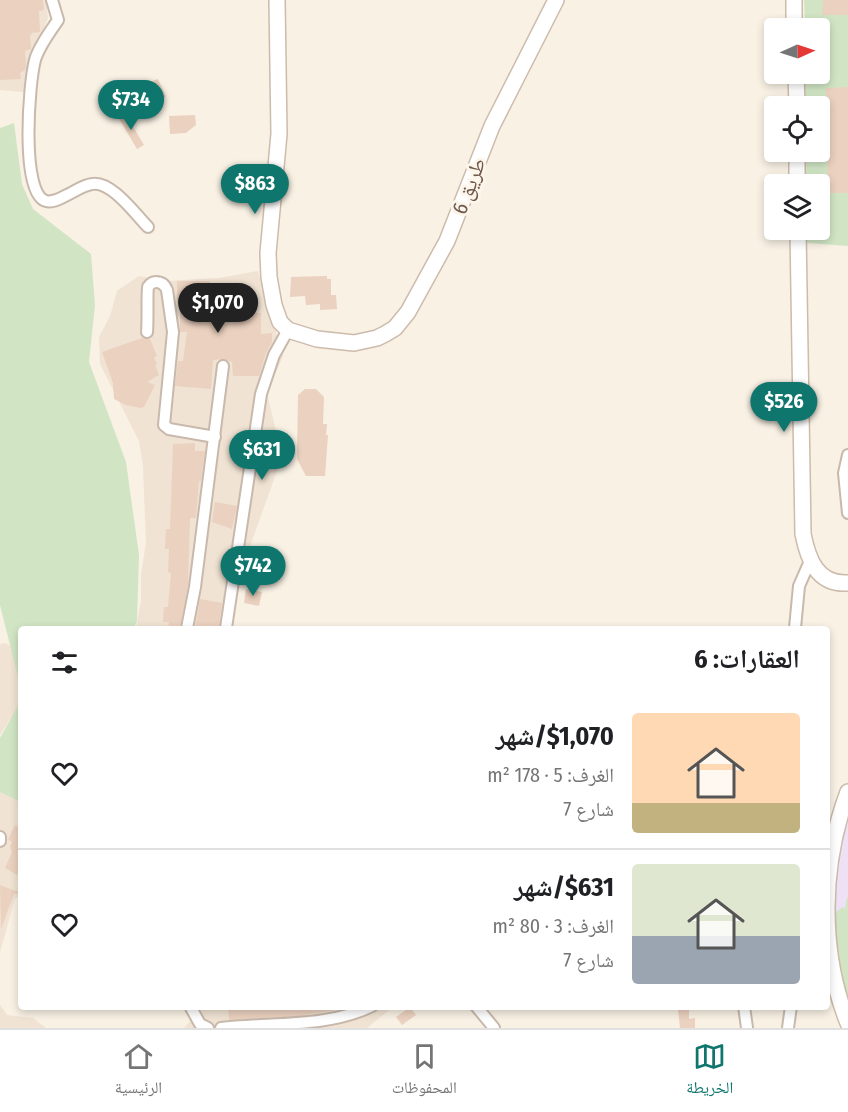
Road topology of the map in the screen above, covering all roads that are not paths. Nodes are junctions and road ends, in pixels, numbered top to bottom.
1 (52, 0) edge
2 (277, 0) edge
3 (556, 0) edge
4 (794, 0) edge
5 (794, 18) edge
6 (148, 227) dead end
7 (798, 240) edge
8 (288, 330) junction
9 (147, 332) dead end
10 (223, 366) dead end
11 (215, 437) junction
12 (848, 455) edge
13 (848, 513) edge
14 (810, 561) junction
15 (848, 583) edge
16 (187, 626) edge
17 (226, 626) edge
18 (795, 626) edge
19 (848, 792) edge
20 (830, 856) edge
21 (830, 945) edge
22 (192, 1010) edge
23 (366, 1010) edge
24 (479, 1010) edge
25 (745, 1010) edge
26 (790, 1010) edge
27 (848, 1023) edge
28 (208, 1028) edge
29 (221, 1028) edge
30 (494, 1028) edge
31 (747, 1028) edge
32 (788, 1028) edge

1 - 6 street
2 - 8 street
3 - 8 street, طريق 6
4 - 5 street
7 - 14 street
8 - 17 street
9 - 11 street
10 - 11 street
11 - 16 street
12 - 13 street
14 - 15 street
14 - 18 street
19 - 20 street
21 - 27 street
22 - 28 street
23 - 29 street
24 - 30 street
25 - 31 street
26 - 32 street

